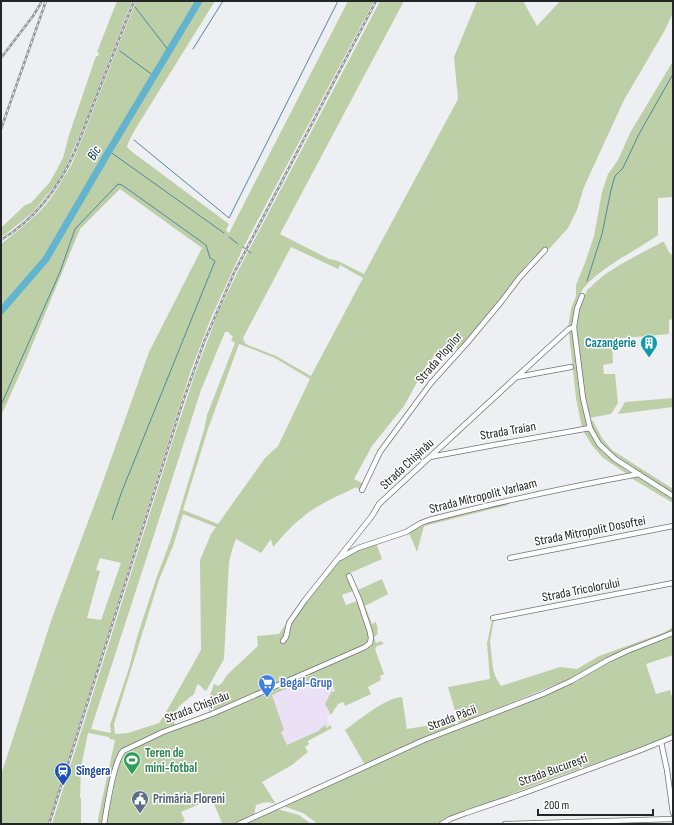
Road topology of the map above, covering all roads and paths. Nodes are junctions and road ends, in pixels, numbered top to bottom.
1 (545, 250) dead end
2 (582, 296) dead end
3 (574, 327) junction
4 (571, 367) dead end
5 (517, 377) junction
6 (590, 428) junction
7 (430, 457) junction
8 (639, 474) junction
9 (362, 490) dead end
10 (673, 496) edge
11 (673, 526) edge
12 (338, 558) junction
13 (510, 558) dead end
14 (349, 576) dead end
15 (673, 583) edge
16 (494, 618) dead end
17 (673, 633) edge
18 (283, 641) dead end
19 (673, 737) edge
20 (661, 742) junction
21 (673, 812) edge
22 (673, 819) edge
23 (104, 824) edge
24 (239, 824) edge
25 (442, 824) edge
26 (505, 824) edge

1 - 9 street, Strada Plopilor
2 - 3 street
3 - 5 street, Strada Chișinău
3 - 6 street
4 - 5 street
5 - 7 street, Strada Chișinău
6 - 7 street, Strada Traian
6 - 8 street
7 - 12 street, Strada Chișinău
8 - 10 street
8 - 12 street, Strada Mitropolit Varlaam
11 - 13 street, Strada Mitropolit Dosoftei
12 - 18 street, Strada Chișinău
14 - 23 street, Strada Chișinău
15 - 16 street, Strada Tricolorului
17 - 24 street, Strada Păcii
19 - 20 street, Strada București
20 - 21 street
20 - 25 street, Strada București
22 - 26 street

